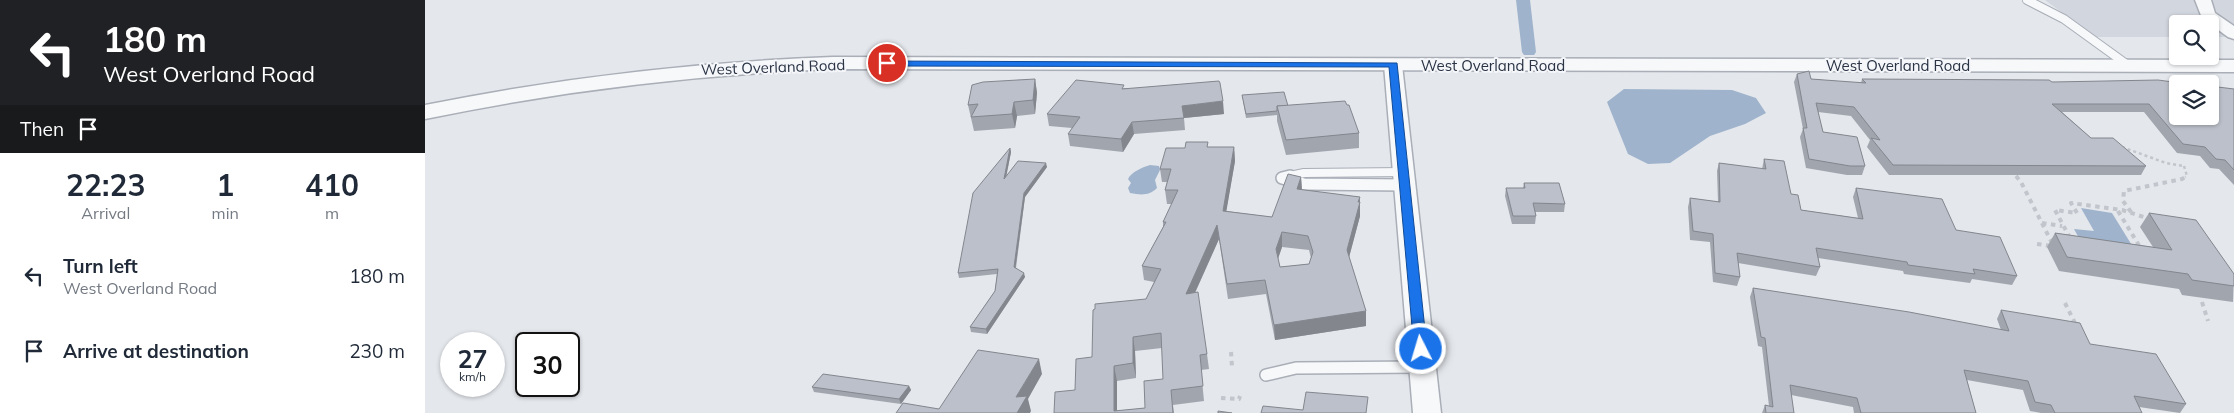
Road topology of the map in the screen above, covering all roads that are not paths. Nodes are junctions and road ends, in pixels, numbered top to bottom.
1 (2027, 0) edge
2 (2203, 0) edge
3 (2234, 34) edge
4 (1393, 65) junction
5 (2129, 66) junction
6 (2234, 66) edge
7 (425, 112) edge
8 (1404, 178) junction
9 (1422, 368) junction
10 (1266, 375) dead end
11 (1427, 413) edge

1 - 5 lane
2 - 3 street
4 - 5 street, West Overland Road
4 - 7 street, West Overland Road
4 - 8 street
5 - 6 street, West Overland Road
8 - 8 lane
8 - 9 street
9 - 10 lane
9 - 11 street

